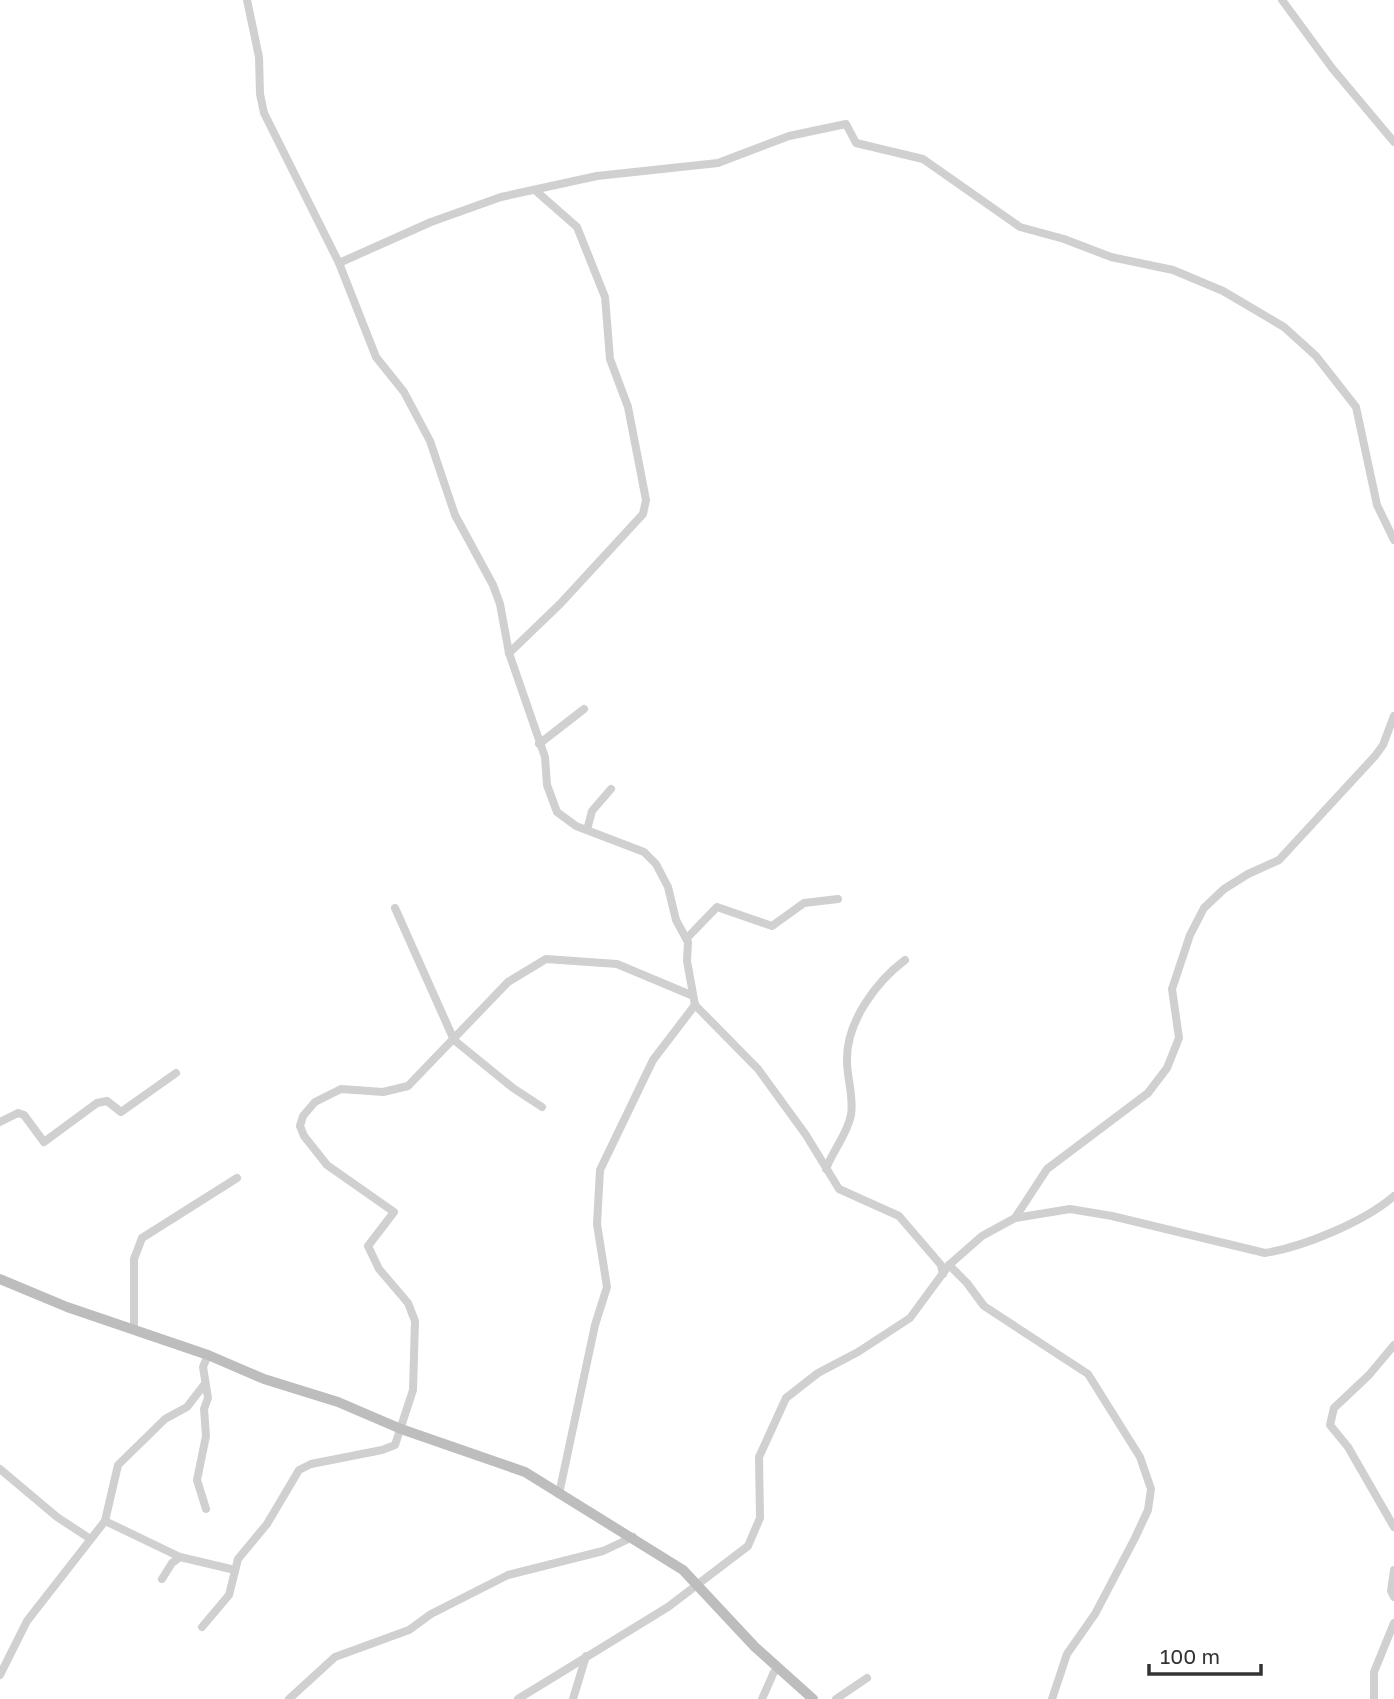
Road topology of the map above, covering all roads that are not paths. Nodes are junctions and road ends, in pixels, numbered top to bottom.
1 (247, 0) edge
2 (1282, 0) edge
3 (1394, 142) edge
4 (536, 191) junction
5 (339, 263) junction
6 (1394, 540) edge
7 (509, 653) junction
8 (584, 709) dead end
9 (1394, 716) edge
10 (539, 744) junction
11 (611, 789) dead end
12 (587, 830) junction
13 (838, 899) dead end
14 (395, 908) dead end
15 (687, 938) junction
16 (905, 960) dead end
17 (691, 995) junction
18 (695, 1005) junction
19 (454, 1040) junction
20 (176, 1073) dead end
21 (542, 1107) dead end
22 (0, 1122) edge
23 (826, 1169) junction
24 (237, 1178) dead end
25 (1394, 1196) edge
26 (1015, 1218) junction
27 (949, 1265) junction
28 (943, 1274) junction
29 (1, 1282) edge
30 (134, 1330) junction
31 (1394, 1345) edge
32 (208, 1355) junction
33 (204, 1384) junction
34 (401, 1429) junction
35 (0, 1469) edge
36 (559, 1494) junction
37 (206, 1509) dead end
38 (105, 1521) junction
39 (1394, 1527) edge
40 (633, 1537) junction
41 (89, 1538) junction
42 (180, 1558) junction
43 (235, 1570) junction
44 (1394, 1570) edge
45 (162, 1579) dead end
46 (698, 1586) junction
47 (1394, 1597) edge
48 (1394, 1623) edge
49 (202, 1627) dead end
50 (586, 1656) junction
51 (779, 1668) junction
52 (0, 1675) edge
53 (867, 1678) dead end
54 (289, 1699) edge
55 (518, 1699) edge
56 (573, 1699) edge
57 (762, 1699) edge
58 (813, 1699) edge
59 (836, 1699) edge
60 (1052, 1699) edge
61 (1374, 1699) edge

1 - 5 street
2 - 3 street
4 - 5 street
4 - 6 street
4 - 7 street
5 - 7 street
7 - 10 street
8 - 10 street
9 - 26 street
10 - 12 street
11 - 12 street
12 - 15 street
13 - 15 street
14 - 19 street
15 - 17 street
16 - 23 street
17 - 18 street
17 - 19 street
18 - 23 street
18 - 36 street
19 - 21 street
19 - 34 street
20 - 22 street
23 - 28 street
24 - 30 street
25 - 26 street
26 - 27 street
27 - 28 street
27 - 60 street
28 - 46 street
29 - 30 main road
30 - 32 main road
31 - 39 street
32 - 33 street
32 - 34 main road
33 - 37 street
33 - 38 street
34 - 36 main road
34 - 43 street
35 - 41 street
36 - 40 main road
38 - 41 street
38 - 42 street
40 - 46 main road
40 - 54 street
41 - 52 street
42 - 43 street
42 - 45 street
43 - 49 street
44 - 47 street
46 - 50 street
46 - 51 main road
48 - 61 street
50 - 55 street
50 - 56 street
51 - 57 street
51 - 58 main road
53 - 59 street

